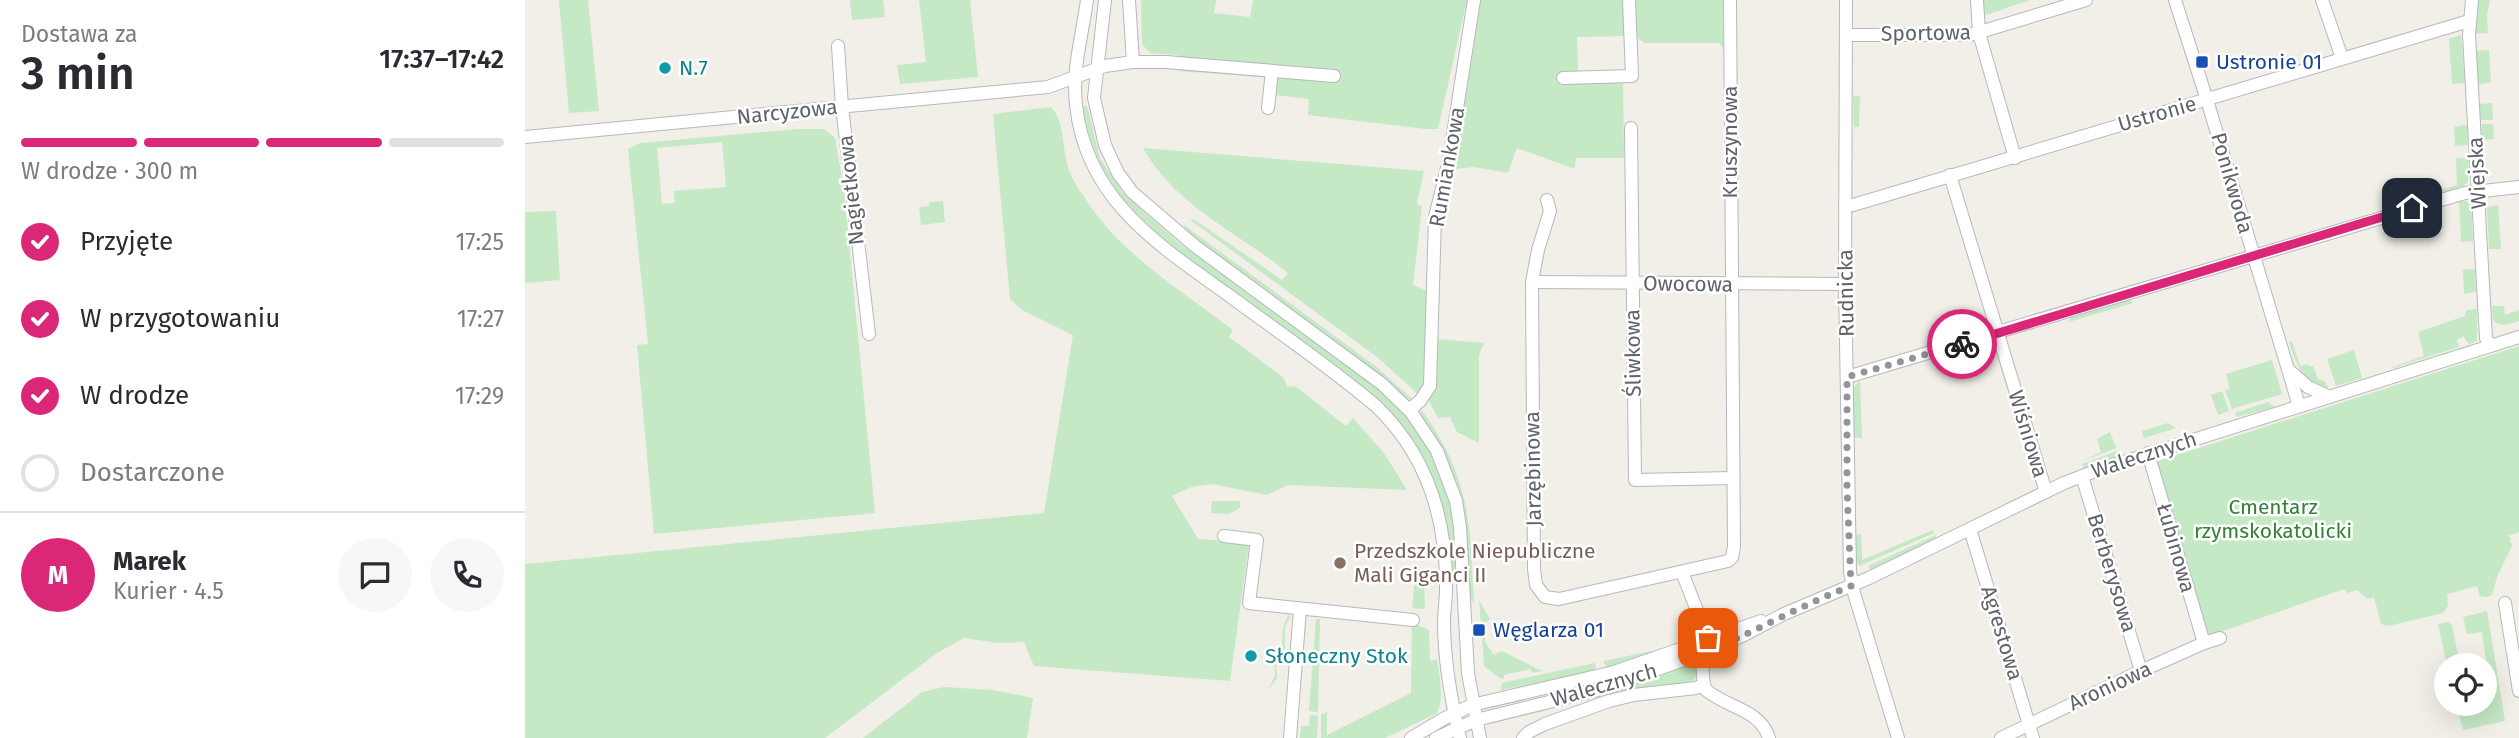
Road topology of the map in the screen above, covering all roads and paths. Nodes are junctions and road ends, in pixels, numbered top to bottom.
1 (1087, 0) edge
2 (1105, 0) edge
3 (1129, 0) edge
4 (1474, 0) edge
5 (1629, 0) edge
6 (1730, 0) edge
7 (1846, 0) edge
8 (1977, 0) edge
9 (2085, 0) edge
10 (2175, 0) edge
11 (2322, 0) edge
12 (2472, 0) edge
13 (2469, 22) junction
14 (1979, 33) junction
15 (1846, 35) junction
16 (838, 46) dead end
17 (2342, 58) junction
18 (1132, 62) junction
19 (1096, 69) junction
20 (1272, 71) junction
21 (1335, 76) dead end
22 (1076, 78) junction
23 (1563, 78) dead end
24 (2207, 100) junction
25 (842, 107) junction
26 (1268, 108) dead end
27 (1631, 128) dead end
28 (525, 137) edge
29 (2015, 158) junction
30 (1950, 175) junction
31 (2519, 187) edge
32 (2478, 190) junction
33 (1547, 200) dead end
34 (1845, 205) junction
35 (2254, 256) junction
36 (1532, 282) junction
37 (1631, 283) junction
38 (1845, 284) junction
39 (1731, 285) junction
40 (1999, 333) junction
41 (869, 334) dead end
42 (2519, 337) edge
43 (2490, 346) junction
44 (2289, 369) junction
45 (1847, 377) junction
46 (2330, 397) junction
47 (2299, 406) junction
48 (1409, 410) junction
49 (2148, 453) junction
50 (2082, 476) junction
51 (1733, 478) junction
52 (2046, 492) junction
53 (1970, 529) junction
54 (1224, 536) dead end
55 (1682, 572) junction
56 (1851, 586) junction
57 (2505, 603) dead end
58 (1300, 608) junction
59 (1413, 620) dead end
60 (2220, 638) dead end
61 (2204, 643) junction
62 (1705, 646) junction
63 (2141, 671) junction
64 (1703, 685) junction
65 (2519, 691) edge
66 (1472, 705) junction
67 (1454, 713) junction
68 (1476, 720) junction
69 (2029, 724) junction
70 (1459, 733) edge
71 (1290, 738) edge
72 (1411, 738) edge
73 (1436, 738) edge
74 (1480, 738) edge
75 (1523, 738) edge
76 (1769, 738) edge
77 (1898, 738) edge
78 (2001, 738) edge
79 (2033, 738) edge

1 - 22 street
2 - 19 street
3 - 18 street
4 - 48 street, Rumiankowa
5 - 23 street
6 - 39 street, Kruszynowa
7 - 15 street, Rudnicka
8 - 14 street
9 - 14 street, Sportowa
10 - 24 street, Ponikwoda
11 - 17 street
12 - 13 street, Wiejska
13 - 17 street, Ustronie
13 - 32 street, Wiejska
14 - 15 street, Sportowa
14 - 29 street
15 - 34 street, Rudnicka
16 - 25 street, Nagietkowa
17 - 24 street, Ustronie
18 - 19 street, Narcyzowa
18 - 20 street, Narcyzowa
19 - 22 street, Narcyzowa
19 - 48 street
20 - 21 street, Narcyzowa
20 - 26 street
22 - 25 street, Narcyzowa
22 - 67 street
24 - 29 street, Ustronie
24 - 35 street, Ponikwoda
25 - 28 street, Narcyzowa
25 - 41 street, Nagietkowa
27 - 37 street, Śliwkowa
29 - 30 street, Ustronie
30 - 34 street, Ustronie
30 - 40 street, Wiśniowa
31 - 32 street
32 - 35 street
32 - 43 street, Wiejska
33 - 36 street, Jarzębinowa
34 - 38 street, Rudnicka
35 - 40 street
35 - 44 street, Ponikwoda
36 - 37 street, Owocowa
36 - 55 street, Jarzębinowa
37 - 39 street, Owocowa
37 - 51 street, Śliwkowa
38 - 39 street, Owocowa
38 - 45 street, Rudnicka
39 - 51 street, Jarzębinowa
40 - 45 street
40 - 52 street, Wiśniowa
42 - 43 street, Walecznych
43 - 46 street, Walecznych
44 - 46 street
44 - 47 street, Ponikwoda
45 - 56 street, Rudnicka
46 - 47 street, Walecznych
47 - 49 street, Walecznych
48 - 66 street
49 - 50 street, Walecznych
49 - 61 street, Łubinowa
50 - 52 street, Walecznych
50 - 63 street, Berberysowa
51 - 55 street, Jarzębinowa
52 - 53 street, Walecznych
53 - 56 street, Walecznych
53 - 69 street, Agrestowa
54 - 58 street
55 - 62 street
56 - 62 street, Walecznych
56 - 77 street, Rudnicka
57 - 65 street
58 - 59 street
58 - 71 street
60 - 61 street, Aroniowa
61 - 63 street, Aroniowa
62 - 64 street
62 - 66 street, Walecznych
62 - 68 street, Walecznych
63 - 69 street, Aroniowa
64 - 75 street, Walecznych
64 - 76 street
66 - 67 street, Walecznych
66 - 68 street
67 - 70 street
67 - 72 street, Walecznych
68 - 70 street, Walecznych
68 - 74 street
69 - 78 street, Aroniowa
69 - 79 street, Agrestowa
70 - 73 street, Walecznych

